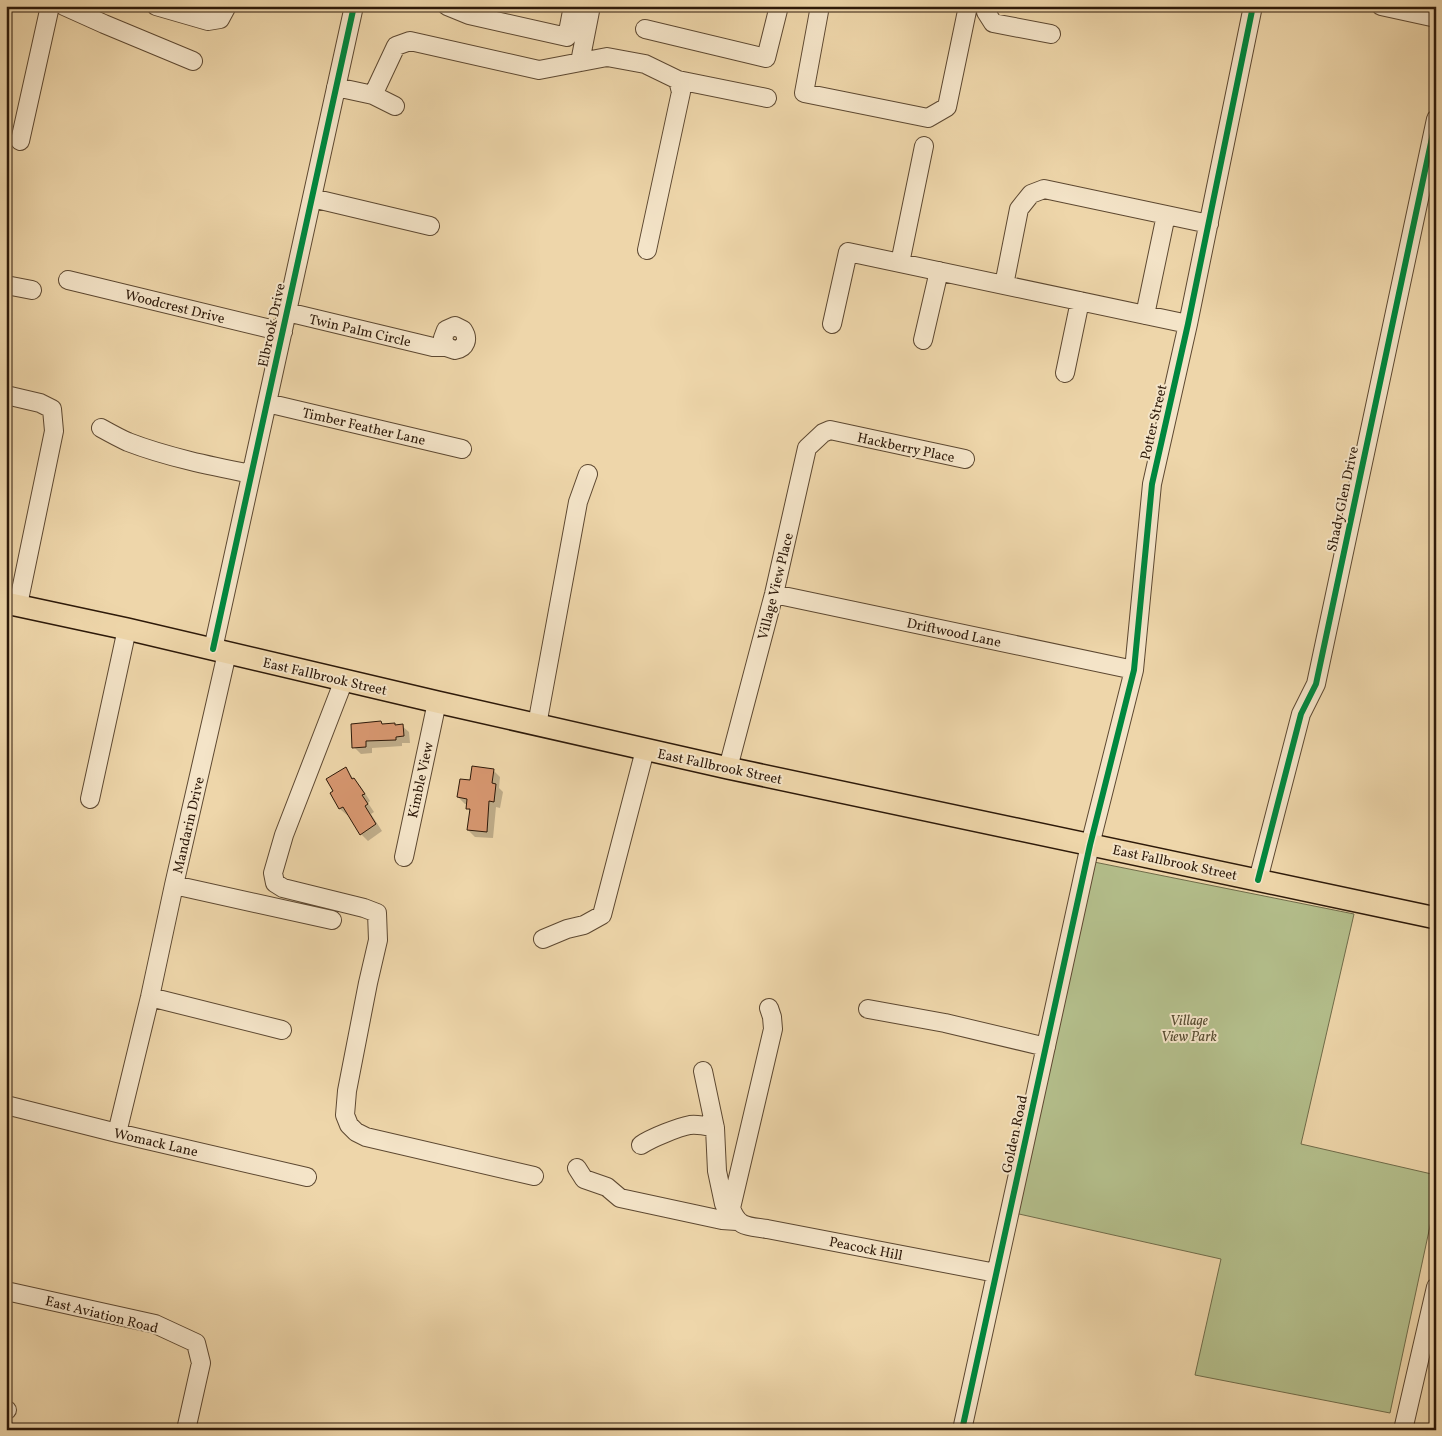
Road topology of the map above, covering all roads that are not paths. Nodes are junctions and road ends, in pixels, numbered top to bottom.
1 (50, 6) edge
2 (64, 6) edge
3 (156, 6) edge
4 (227, 6) edge
5 (354, 6) edge
6 (447, 6) edge
7 (573, 6) edge
8 (591, 6) edge
9 (779, 6) edge
10 (820, 6) edge
11 (968, 6) edge
12 (987, 6) edge
13 (1253, 6) edge
14 (1382, 6) edge
15 (1436, 18) edge
16 (645, 29) dead end
17 (1050, 34) dead end
18 (193, 61) dead end
19 (580, 62) junction
20 (678, 80) junction
21 (336, 87) junction
22 (373, 95) junction
23 (767, 98) dead end
24 (395, 106) dead end
25 (1436, 119) edge
26 (20, 141) dead end
27 (924, 146) dead end
28 (312, 198) junction
29 (1166, 215) junction
30 (1209, 224) junction
31 (430, 226) dead end
32 (647, 250) dead end
33 (900, 263) junction
34 (939, 271) junction
35 (68, 280) dead end
36 (6, 285) edge
37 (1004, 285) junction
38 (32, 290) dead end
39 (1080, 301) junction
40 (287, 312) junction
41 (1145, 314) junction
42 (832, 324) dead end
43 (1188, 324) junction
44 (282, 332) junction
45 (923, 340) dead end
46 (440, 347) dead end
47 (1065, 373) dead end
48 (6, 395) edge
49 (267, 403) junction
50 (101, 428) dead end
51 (846, 435) joint
52 (462, 449) dead end
53 (965, 459) dead end
54 (252, 474) junction
55 (588, 474) dead end
56 (774, 594) junction
57 (12, 604) edge
58 (127, 629) junction
59 (220, 651) junction
60 (1134, 670) junction
61 (344, 680) junction
62 (437, 702) junction
63 (537, 725) junction
64 (645, 750) junction
65 (728, 768) junction
66 (90, 799) dead end
67 (1090, 844) junction
68 (404, 857) dead end
69 (1258, 880) junction
70 (174, 885) junction
71 (1436, 918) edge
72 (332, 920) dead end
73 (543, 939) dead end
74 (150, 997) junction
75 (769, 1008) dead end
76 (868, 1009) dead end
77 (282, 1030) dead end
78 (1046, 1047) junction
79 (703, 1071) dead end
80 (6, 1105) edge
81 (714, 1128) junction
82 (117, 1133) junction
83 (641, 1145) dead end
84 (577, 1168) dead end
85 (534, 1176) dead end
86 (307, 1177) dead end
87 (736, 1219) junction
88 (996, 1273) junction
89 (1436, 1286) edge
90 (6, 1291) edge
91 (186, 1430) edge
92 (962, 1430) edge
93 (1403, 1430) edge

1 - 26 street
2 - 18 street
3 - 4 street
5 - 21 street, Elbrook Drive
6 - 7 street
8 - 19 street
9 - 16 street
10 - 11 street
12 - 17 street
13 - 30 street, Potter Street
14 - 15 street
19 - 20 street
19 - 22 street
20 - 23 street
20 - 32 street
21 - 22 street
21 - 28 street, Elbrook Drive
22 - 24 street
25 - 69 street, Shady Glen Drive
27 - 33 street
28 - 31 street
28 - 40 street, Elbrook Drive
29 - 30 street
29 - 37 street
29 - 41 street
30 - 43 street, Potter Street
33 - 34 street
33 - 42 street
34 - 37 street
34 - 45 street
35 - 44 street, Woodcrest Drive
36 - 38 street
37 - 39 street
39 - 41 street
39 - 47 street
40 - 44 street, Elbrook Drive
40 - 46 street, Twin Palm Circle
41 - 43 street
43 - 60 street, Potter Street
44 - 49 street, Elbrook Drive
48 - 57 street
49 - 52 street, Timber Feather Lane
49 - 54 street, Elbrook Drive
50 - 54 street
51 - 53 street, Hackberry Place
51 - 56 street, Village View Place
54 - 59 street, Elbrook Drive
55 - 63 street
56 - 60 street, Driftwood Lane
56 - 65 street, Village View Place
57 - 58 main road, East Fallbrook Street
58 - 59 main road, East Fallbrook Street
58 - 66 street
59 - 61 main road, East Fallbrook Street
59 - 70 street, Mandarin Drive
60 - 67 street, Potter Street
61 - 62 main road, East Fallbrook Street
61 - 85 street
62 - 63 main road, East Fallbrook Street
62 - 68 street, Kimble View
63 - 64 main road, East Fallbrook Street
64 - 65 main road, East Fallbrook Street
64 - 73 street
65 - 67 main road, East Fallbrook Street
67 - 69 main road, East Fallbrook Street
67 - 78 street, Golden Road
69 - 71 main road, East Fallbrook Street
70 - 72 street
70 - 74 street, Mandarin Drive
74 - 77 street
74 - 82 street, Mandarin Drive
75 - 87 street
76 - 78 street
78 - 88 street, Golden Road
79 - 81 street
80 - 82 street, Womack Lane
81 - 83 street
81 - 87 street
82 - 86 street, Womack Lane
84 - 87 street, Peacock Hill
87 - 88 street, Peacock Hill
88 - 92 street, Golden Road
89 - 93 street
90 - 91 street, East Aviation Road

